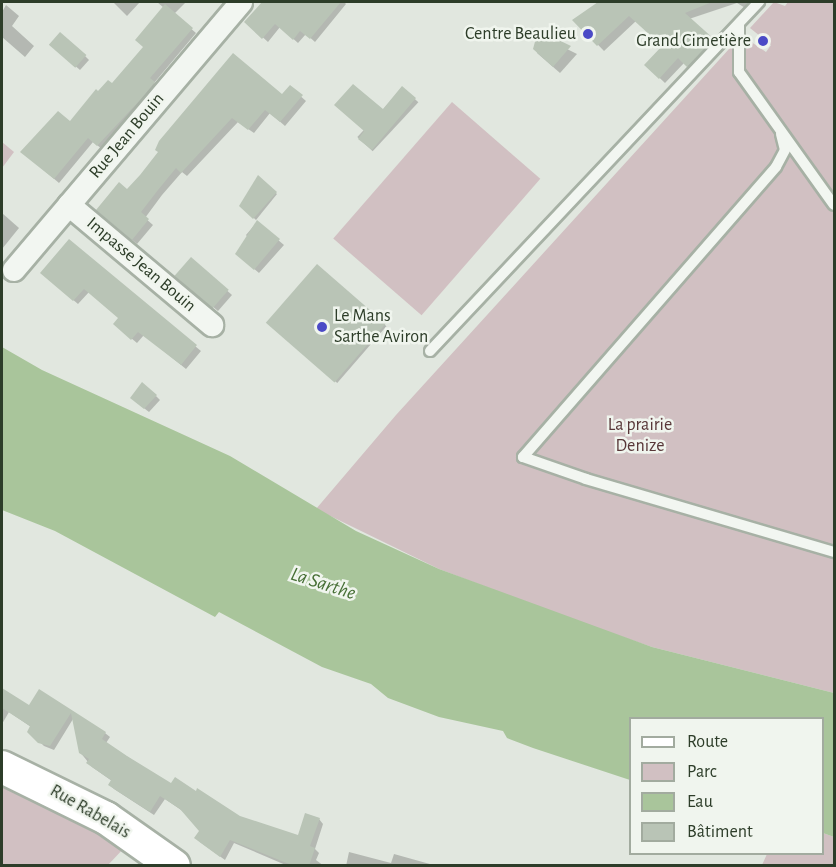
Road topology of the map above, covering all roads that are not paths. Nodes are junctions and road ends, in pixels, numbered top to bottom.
1 (241, 2) edge
2 (759, 2) edge
3 (739, 24) junction
4 (781, 134) junction
5 (69, 205) junction
6 (834, 205) edge
7 (14, 270) dead end
8 (212, 326) dead end
9 (430, 351) dead end
10 (834, 552) edge
11 (2, 767) edge
12 (174, 866) edge

1 - 5 street, Rue Jean Bouin
2 - 3 lane
3 - 4 lane
3 - 9 lane
4 - 6 lane
4 - 10 lane
5 - 7 street, Rue Jean Bouin
5 - 8 street, Impasse Jean Bouin
11 - 12 street, Rue Rabelais

